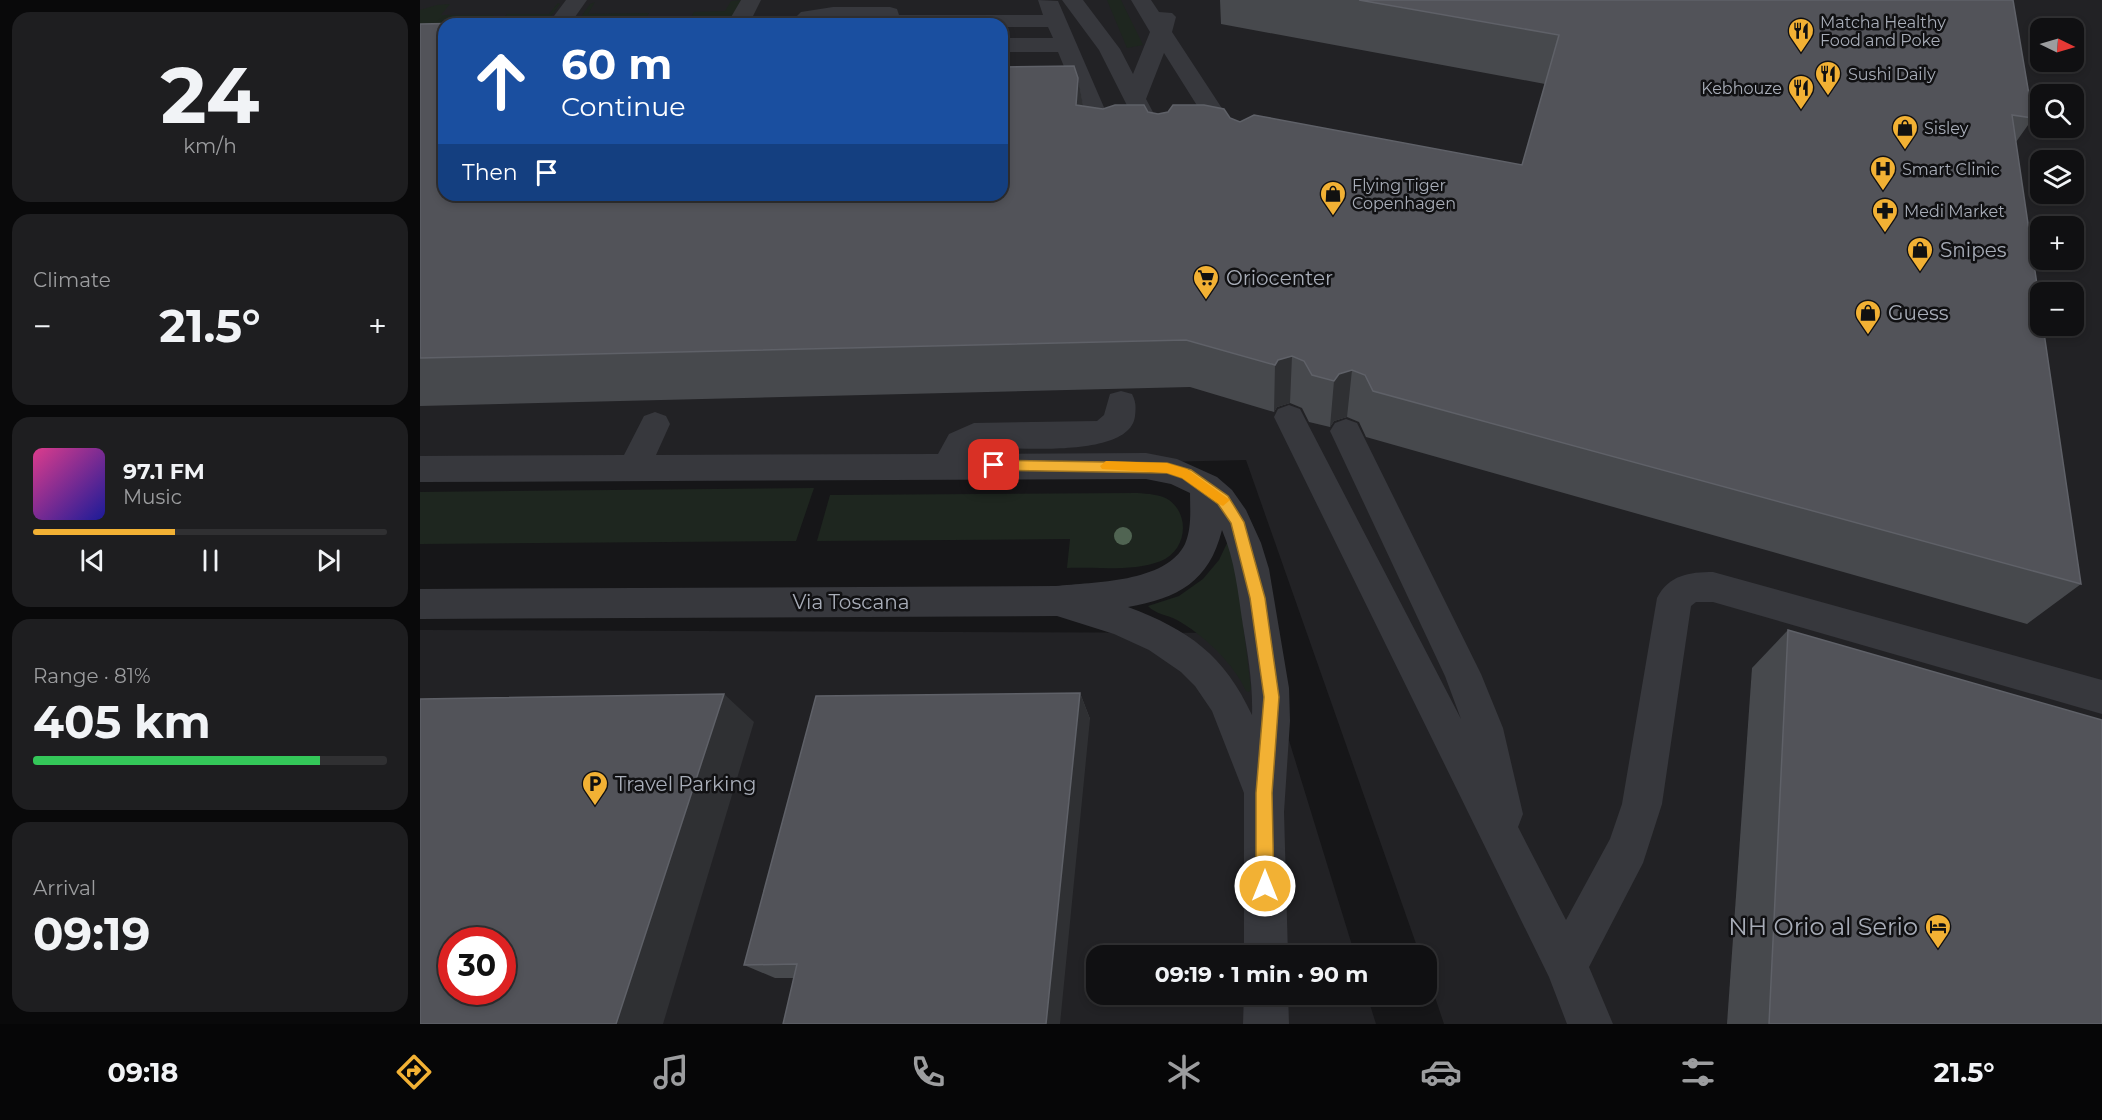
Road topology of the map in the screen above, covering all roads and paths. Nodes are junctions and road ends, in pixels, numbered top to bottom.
1 (577, 0) edge
2 (751, 0) edge
3 (1048, 0) edge
4 (1072, 0) edge
5 (1099, 0) edge
6 (1141, 0) edge
7 (1167, 0) edge
8 (972, 12) dead end
9 (808, 13) edge
10 (564, 18) edge
11 (741, 18) edge
12 (1008, 21) edge
13 (1057, 21) junction
14 (1161, 36) junction
15 (1008, 45) edge
16 (1068, 45) junction
17 (1109, 49) junction
18 (1135, 98) junction
19 (1110, 149) edge
20 (1163, 154) edge
21 (1242, 161) edge
22 (1121, 402) dead end
23 (1289, 417) dead end
24 (656, 424) dead end
25 (1346, 431) dead end
26 (950, 465) junction
27 (634, 467) junction
28 (420, 469) edge
29 (1206, 486) junction
30 (1056, 601) junction
31 (420, 604) edge
32 (2102, 697) edge
33 (1264, 793) junction
34 (1512, 860) junction
35 (1266, 945) edge
36 (1566, 965) junction
37 (1266, 1005) edge
38 (1266, 1024) edge
39 (1590, 1024) edge

1 - 10 street
2 - 11 street
3 - 13 street
4 - 17 street
5 - 17 street
6 - 14 street
7 - 14 street
8 - 9 street
12 - 13 street
13 - 16 street
14 - 18 street
14 - 21 street
15 - 16 street
16 - 19 street
17 - 18 street
18 - 20 street
22 - 26 street
23 - 34 street
24 - 27 street
25 - 34 street
26 - 27 street
26 - 29 street
27 - 28 street
29 - 30 street, Via Toscana
29 - 33 street
30 - 31 street, Via Toscana
30 - 33 street
32 - 36 street
33 - 35 street
34 - 36 street
36 - 39 street
37 - 38 street

